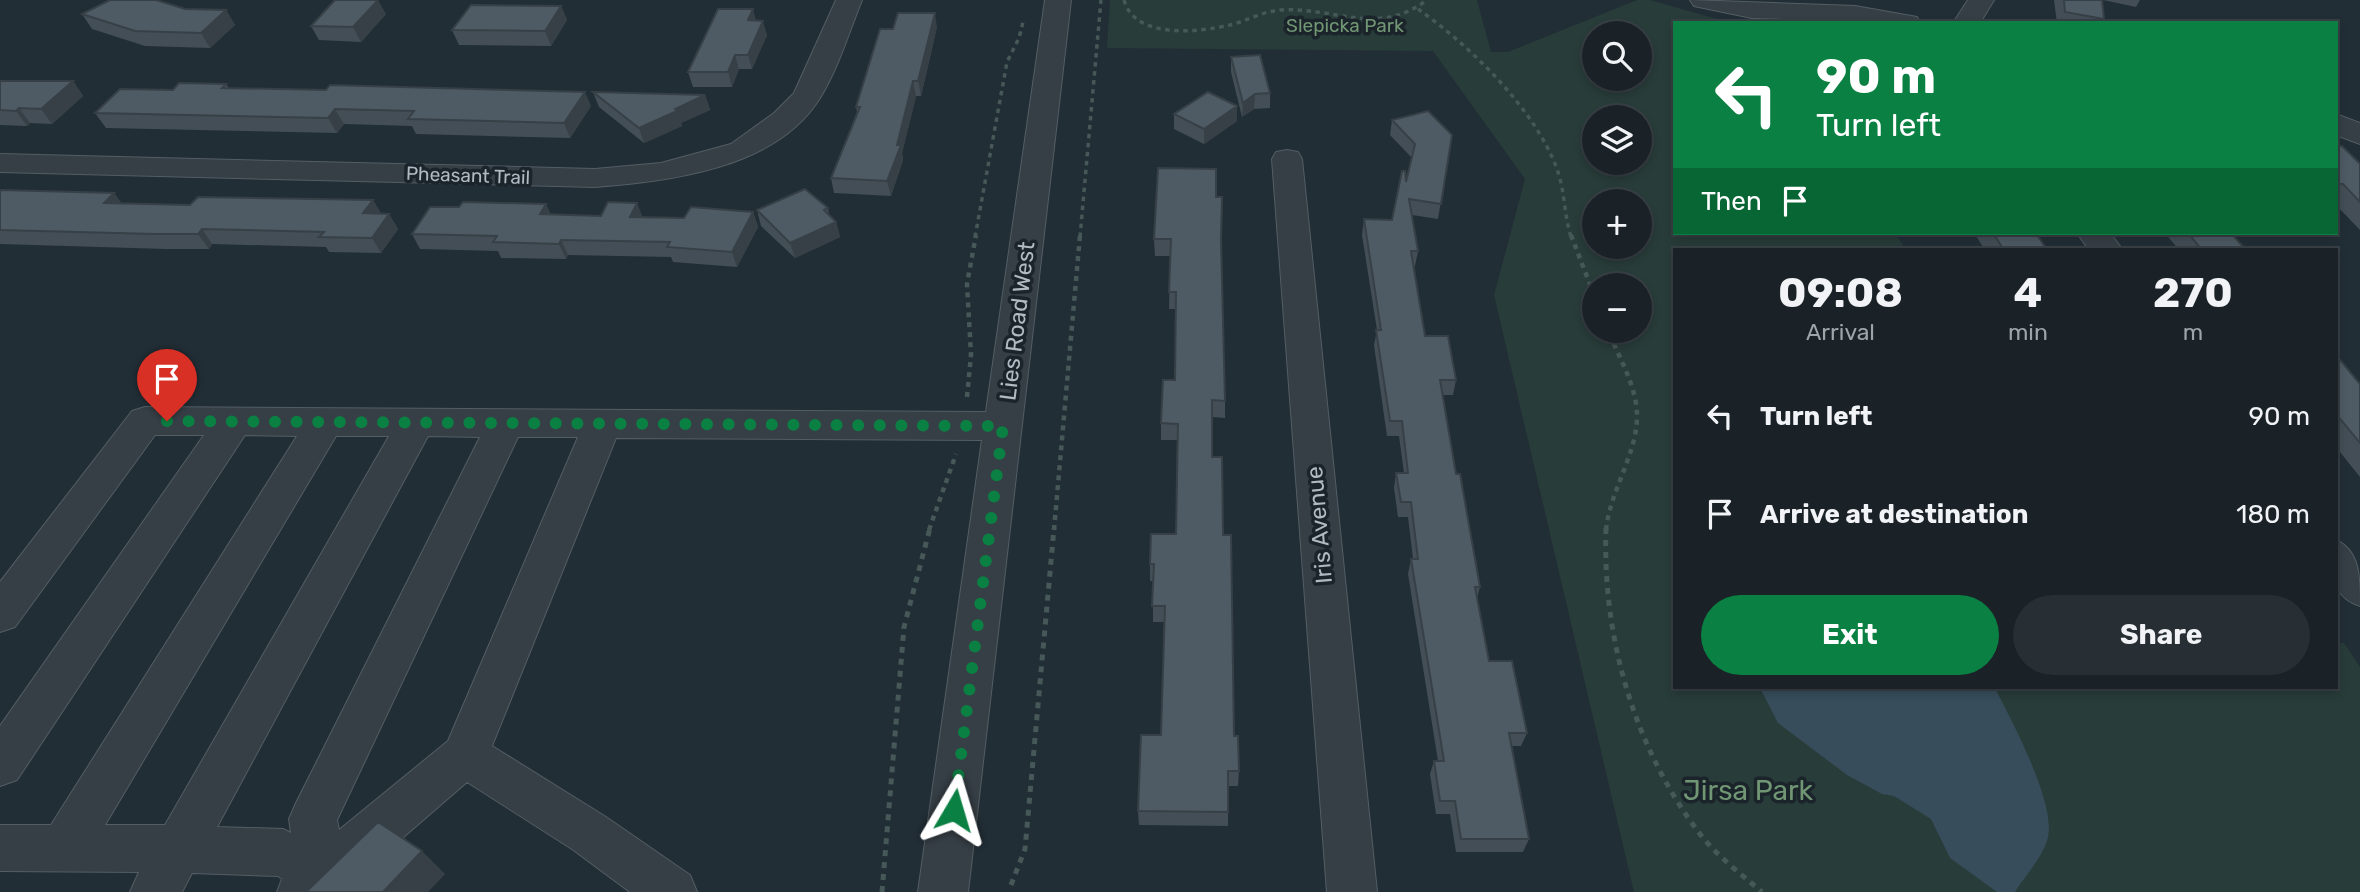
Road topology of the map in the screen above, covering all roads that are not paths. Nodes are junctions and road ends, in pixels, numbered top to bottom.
1 (849, 0) edge
2 (1058, 0) edge
3 (1703, 0) edge
4 (1981, 0) edge
5 (1896, 21) edge
6 (1967, 21) edge
7 (2338, 124) edge
8 (2360, 135) edge
9 (1287, 159) dead end
10 (0, 163) edge
11 (234, 422) junction
12 (326, 422) junction
13 (506, 422) junction
14 (416, 423) junction
15 (602, 425) junction
16 (1003, 426) junction
17 (2338, 560) edge
18 (2360, 589) edge
19 (0, 614) edge
20 (465, 755) junction
21 (0, 765) edge
22 (0, 848) edge
23 (64, 848) junction
24 (180, 849) junction
25 (312, 882) edge
26 (155, 892) edge
27 (672, 892) edge
28 (943, 892) edge
29 (1352, 892) edge

1 - 10 street, Pheasant Trail
2 - 16 street, Lies Road West
3 - 5 street
4 - 6 street
7 - 8 street
9 - 29 street, Iris Avenue
11 - 12 street
11 - 19 street
11 - 21 street
12 - 14 street
12 - 23 street
13 - 14 street
13 - 15 street
13 - 25 street
14 - 24 street
15 - 16 street
15 - 20 street
16 - 28 street, Lies Road West
17 - 18 street
20 - 25 street
20 - 27 street
22 - 23 street
23 - 24 street
24 - 25 street
24 - 26 street

